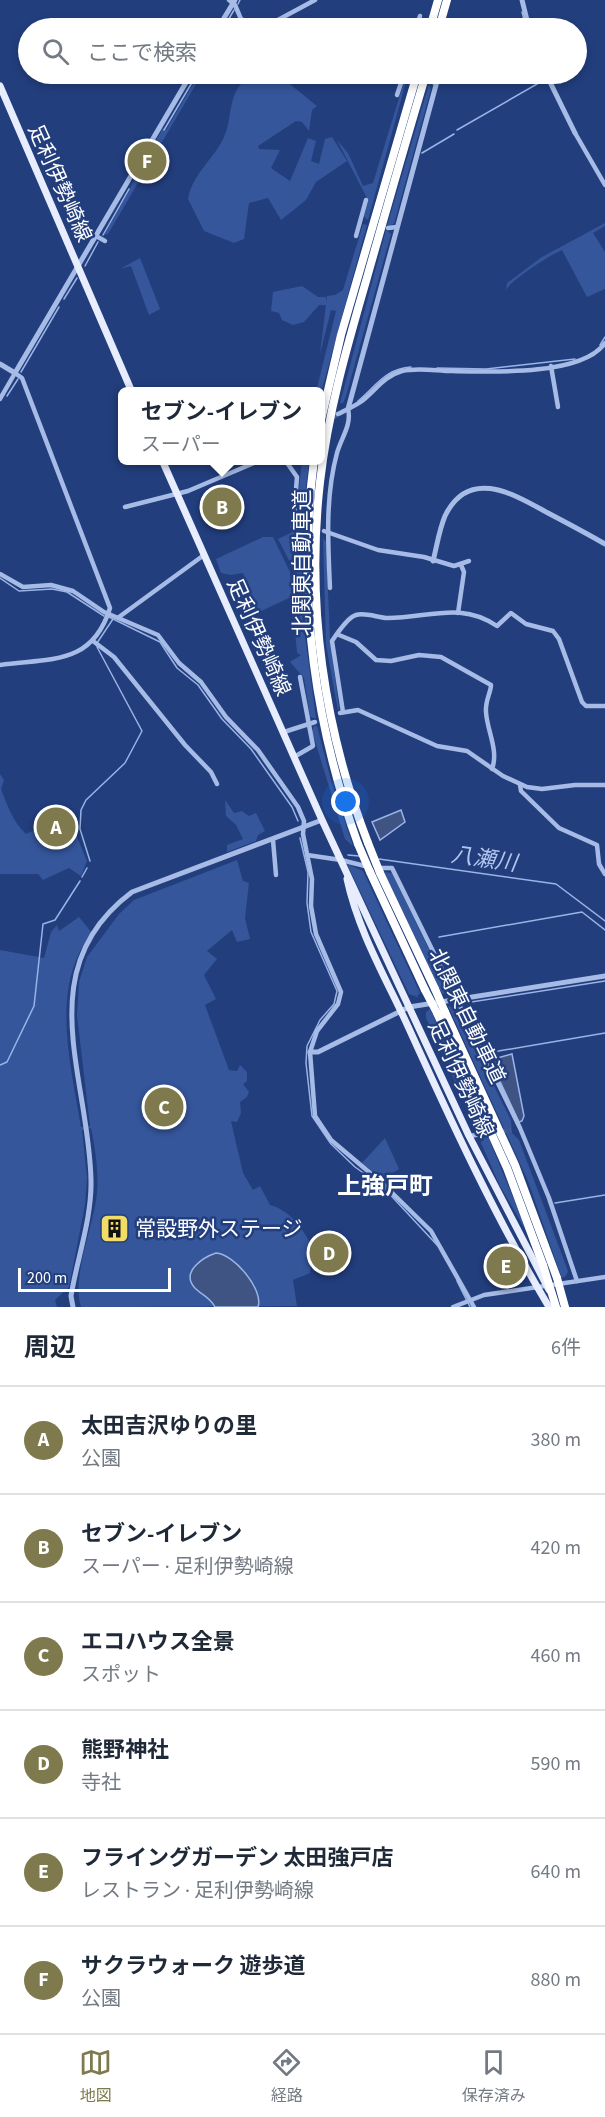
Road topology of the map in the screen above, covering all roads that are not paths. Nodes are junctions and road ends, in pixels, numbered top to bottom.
1 (315, 0) edge
2 (438, 0) edge
3 (447, 0) edge
4 (522, 0) edge
5 (232, 1) edge
6 (223, 18) edge
7 (240, 18) edge
8 (282, 18) edge
9 (433, 18) edge
10 (442, 18) edge
11 (526, 18) edge
12 (185, 84) edge
13 (403, 84) edge
14 (405, 84) edge
15 (423, 84) edge
16 (433, 84) edge
17 (551, 84) edge
18 (0, 86) edge
19 (397, 95) dead end
20 (575, 133) joint
21 (605, 185) edge
22 (366, 200) dead end
23 (397, 227) junction
24 (388, 228) dead end
25 (96, 236) junction
26 (356, 236) dead end
27 (105, 241) dead end
28 (78, 266) junction
29 (605, 343) edge
30 (0, 364) edge
31 (551, 366) junction
32 (15, 373) junction
33 (130, 387) edge
34 (0, 399) edge
35 (325, 403) edge
36 (558, 407) dead end
37 (348, 409) junction
38 (338, 414) tunnel mouth
39 (325, 446) edge
40 (164, 465) edge
41 (248, 465) edge
42 (289, 465) edge
43 (314, 465) edge
44 (323, 465) edge
45 (177, 493) junction
46 (125, 507) dead end
47 (296, 525) dead end
48 (326, 532) junction
49 (605, 544) edge
50 (204, 555) junction
51 (433, 561) junction
52 (470, 561) dead end
53 (461, 565) junction
54 (0, 574) edge
55 (330, 588) dead end
56 (458, 612) junction
57 (108, 614) junction
58 (119, 617) junction
59 (339, 635) junction
60 (93, 641) junction
61 (0, 665) edge
62 (300, 677) dead end
63 (605, 706) edge
64 (315, 722) dead end
65 (308, 724) junction
66 (284, 732) junction
67 (294, 757) junction
68 (492, 769) junction
69 (217, 784) dead end
70 (520, 785) junction
71 (605, 785) edge
72 (322, 820) junction
73 (304, 827) junction
74 (273, 840) junction
75 (307, 855) junction
76 (341, 860) junction
77 (605, 874) edge
78 (276, 875) dead end
79 (605, 976) edge
80 (455, 998) junction
81 (409, 1007) junction
82 (400, 1010) junction
83 (441, 1012) junction
84 (310, 1052) junction
85 (520, 1128) junction
86 (511, 1130) tunnel mouth
87 (483, 1134) tunnel mouth
88 (469, 1136) junction
89 (605, 1277) edge
90 (577, 1281) junction
91 (537, 1286) junction
92 (546, 1286) junction
93 (469, 1299) junction
94 (73, 1307) edge
95 (453, 1307) edge
96 (474, 1307) edge
97 (549, 1307) edge
98 (558, 1307) edge
99 (565, 1307) edge

1 - 8 street
2 - 9 highway
3 - 10 highway
4 - 11 street
5 - 6 street
5 - 7 street
12 - 25 street
13 - 19 street
14 - 35 highway
15 - 39 highway, 北関東自動車道, bridge
16 - 23 street
17 - 20 street
18 - 28 main road, 足利伊勢崎線
20 - 21 street
22 - 26 street
23 - 24 street
23 - 37 street
25 - 27 street
25 - 28 street
28 - 32 street
28 - 33 main road, 足利伊勢崎線
29 - 31 street
30 - 32 street
31 - 36 street
31 - 37 street
32 - 34 street
32 - 57 street
37 - 38 street
37 - 48 street
40 - 45 main road, 足利伊勢崎線
41 - 45 street
42 - 47 street
43 - 83 highway, 北関東自動車道, bridge
44 - 83 highway, 北関東自動車道, bridge
45 - 46 street
45 - 50 main road, 足利伊勢崎線
48 - 51 street
48 - 55 street
49 - 51 street
50 - 58 street
50 - 66 main road, 足利伊勢崎線
51 - 53 street
52 - 53 street
53 - 56 street
54 - 57 street
56 - 59 street
56 - 63 street
57 - 58 street
57 - 60 street
58 - 73 street
59 - 68 street
59 - 68 street
60 - 61 street
60 - 69 street
62 - 65 street
64 - 65 street
65 - 66 street
65 - 67 street
66 - 67 main road, 足利伊勢崎線
67 - 72 main road, 足利伊勢崎線
68 - 70 street
70 - 71 street
70 - 77 street
72 - 73 street
72 - 76 main road, 足利伊勢崎線
73 - 74 street
73 - 75 street
74 - 78 street
74 - 94 street
75 - 76 street
75 - 84 street
76 - 80 street
76 - 81 main road, 足利伊勢崎線
76 - 82 main road, 足利伊勢崎線
79 - 80 street
80 - 81 street
80 - 85 street
81 - 82 street
81 - 88 main road, 足利伊勢崎線
82 - 84 street
82 - 91 main road, 足利伊勢崎線
83 - 98 highway, 北関東自動車道, bridge
83 - 99 highway, 北関東自動車道, bridge
84 - 93 street
85 - 86 street
85 - 90 street
87 - 88 street
88 - 92 main road, 足利伊勢崎線
89 - 90 street
90 - 92 street
91 - 92 street
91 - 93 street
91 - 97 main road, 足利伊勢崎線
92 - 98 main road, 足利伊勢崎線
93 - 95 street
93 - 96 street

